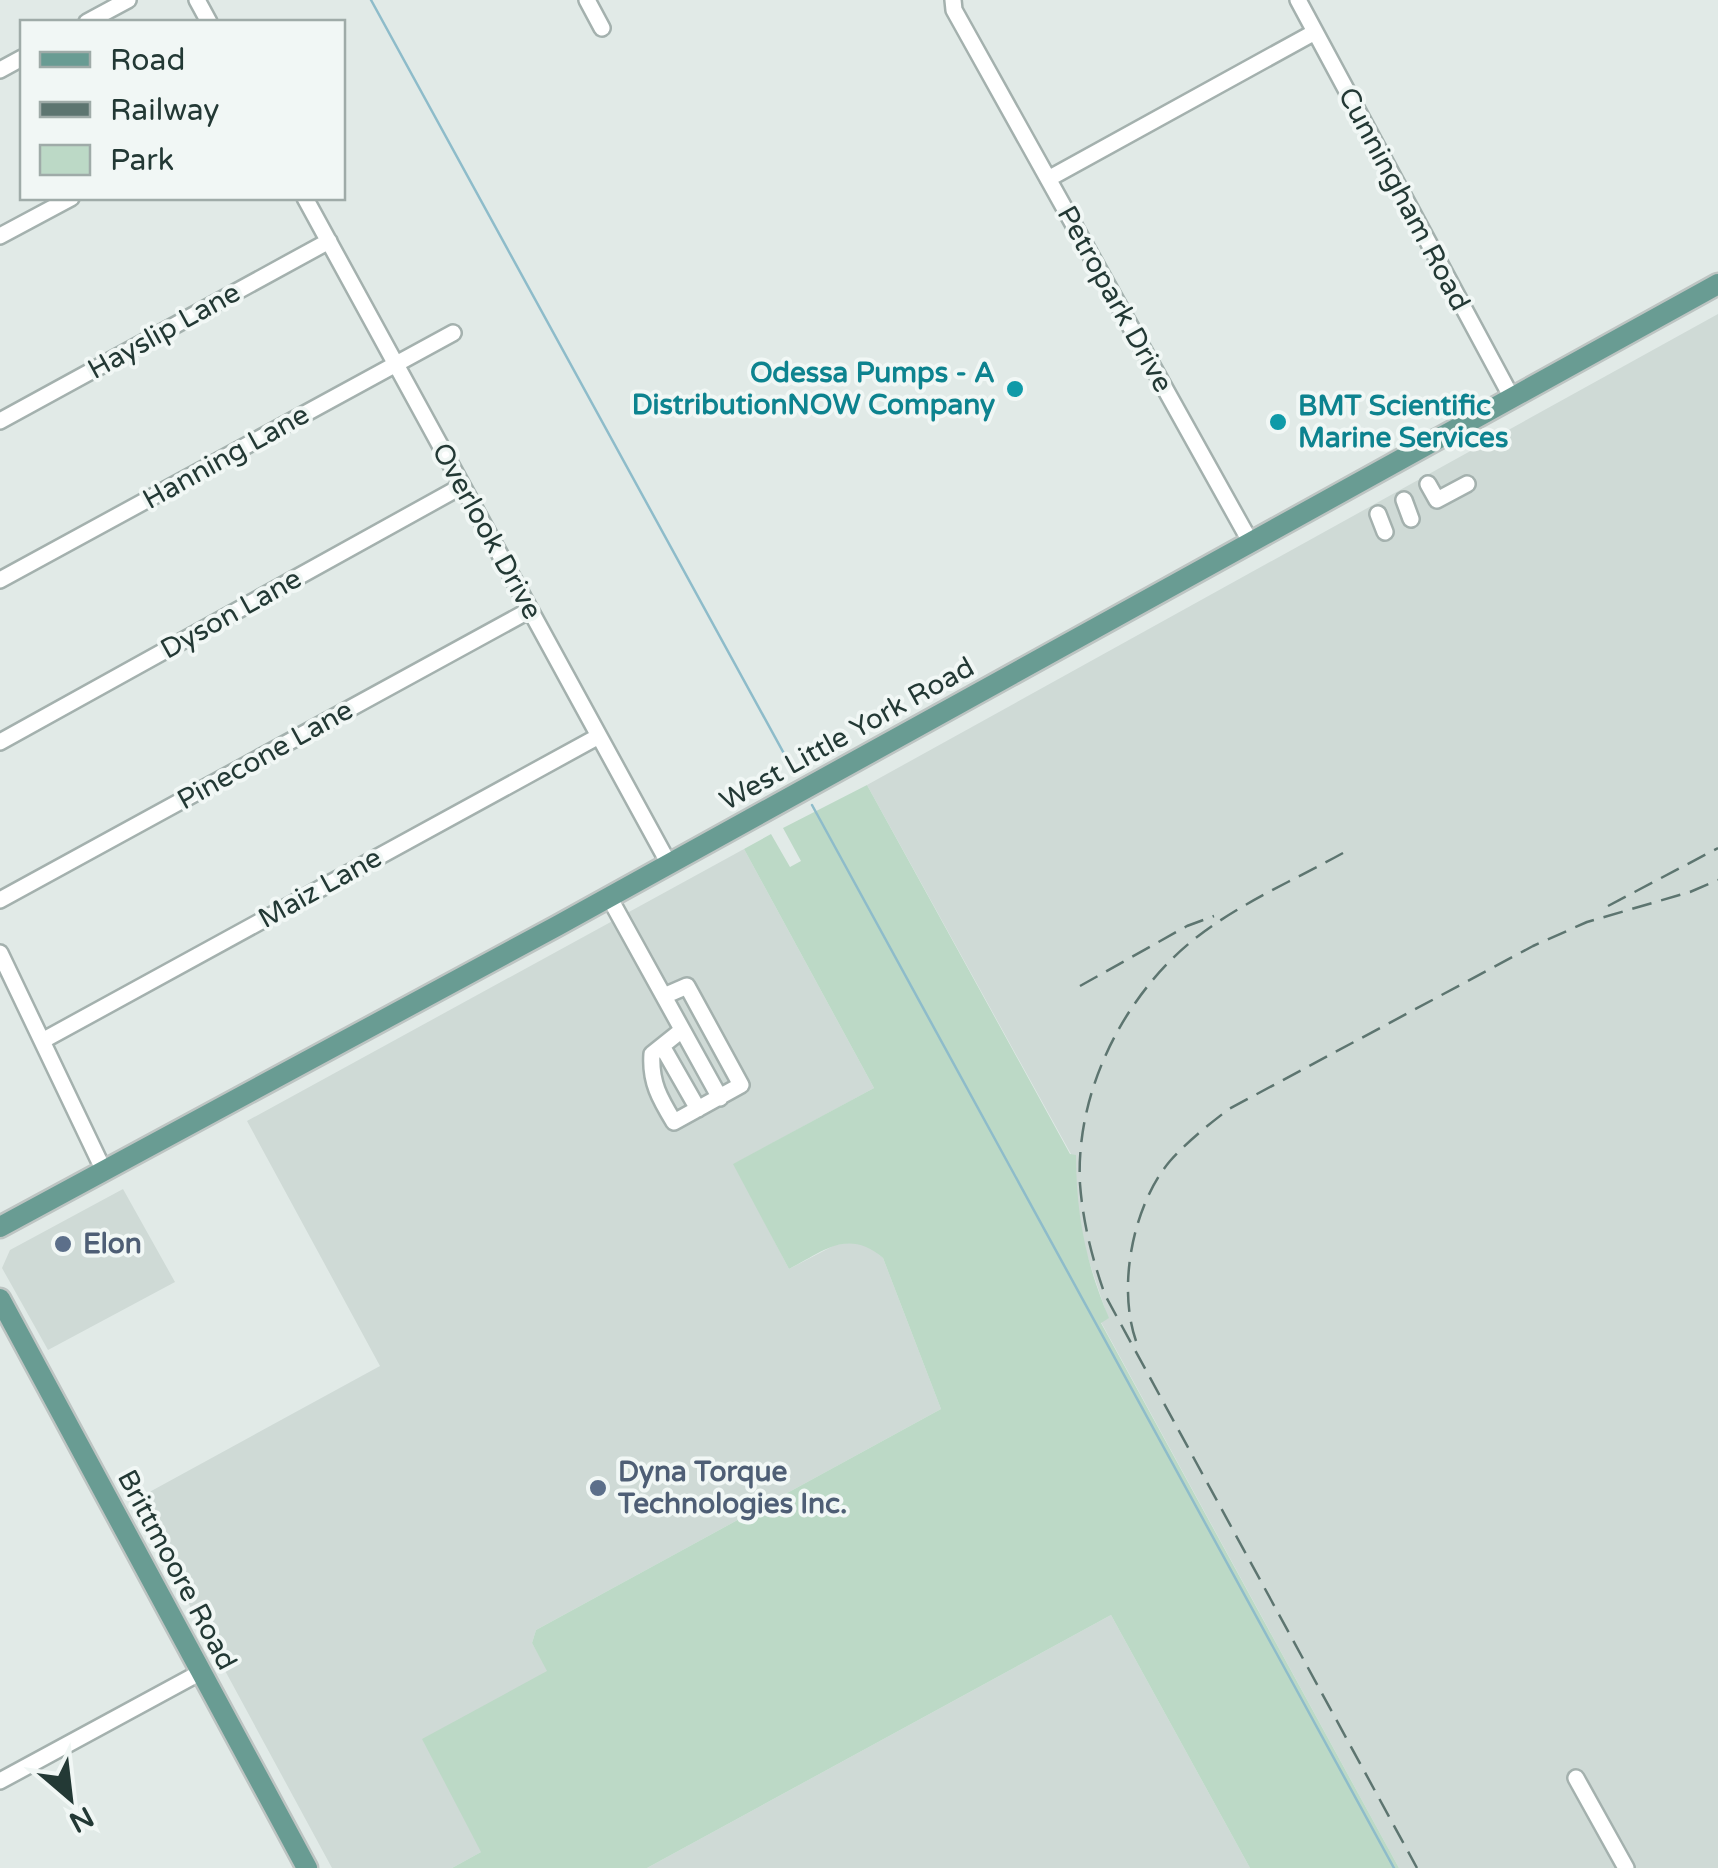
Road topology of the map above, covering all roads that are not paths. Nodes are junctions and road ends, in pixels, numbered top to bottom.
1 (128, 0) edge
2 (587, 0) edge
3 (953, 0) edge
4 (1298, 0) edge
5 (91, 20) edge
6 (602, 28) dead end
7 (1314, 32) junction
8 (1048, 179) junction
9 (67, 200) edge
10 (306, 200) edge
11 (0, 236) edge
12 (329, 241) junction
13 (1718, 284) edge
14 (452, 333) dead end
15 (396, 364) junction
16 (1512, 398) junction
17 (0, 421) edge
18 (1428, 484) dead end
19 (1467, 484) dead end
20 (462, 486) junction
21 (1404, 500) dead end
22 (1378, 514) dead end
23 (1412, 519) dead end
24 (1385, 532) dead end
25 (1251, 542) junction
26 (0, 580) edge
27 (530, 610) junction
28 (598, 736) junction
29 (0, 742) edge
30 (669, 864) junction
31 (609, 897) junction
32 (0, 900) edge
33 (0, 954) edge
34 (664, 996) junction
35 (682, 1030) junction
36 (42, 1042) junction
37 (662, 1046) junction
38 (720, 1098) junction
39 (698, 1110) junction
40 (104, 1171) junction
41 (0, 1228) edge
42 (0, 1299) edge
43 (200, 1672) junction
44 (1576, 1778) dead end
45 (0, 1781) edge
46 (307, 1868) edge
47 (1626, 1868) edge

1 - 5 street
2 - 6 street
3 - 8 street, Petropark Drive
4 - 7 street, Cunningham Road
7 - 8 street
7 - 16 street, Cunningham Road
8 - 25 street, Petropark Drive
9 - 11 street
10 - 12 street, Overlook Drive
12 - 15 street, Overlook Drive
12 - 17 street, Hayslip Lane
13 - 16 main road, West Little York Road
14 - 15 street, Hanning Lane
15 - 20 street, Overlook Drive
15 - 26 street, Hanning Lane
16 - 25 main road, West Little York Road
18 - 19 street
20 - 27 street, Overlook Drive
20 - 29 street, Dyson Lane
21 - 23 street
22 - 24 street
25 - 30 main road, West Little York Road
27 - 28 street, Overlook Drive
27 - 32 street, Pinecone Lane
28 - 30 street, Overlook Drive
28 - 36 street, Maiz Lane
30 - 31 main road, West Little York Road
31 - 34 street
31 - 40 main road, West Little York Road
33 - 36 street
34 - 35 street
34 - 38 street
35 - 37 street
35 - 38 street
36 - 40 street
37 - 39 street
37 - 39 street
38 - 39 street
40 - 41 main road, West Little York Road
42 - 43 main road, Brittmoore Road
43 - 45 street
43 - 46 main road, Brittmoore Road
44 - 47 street

